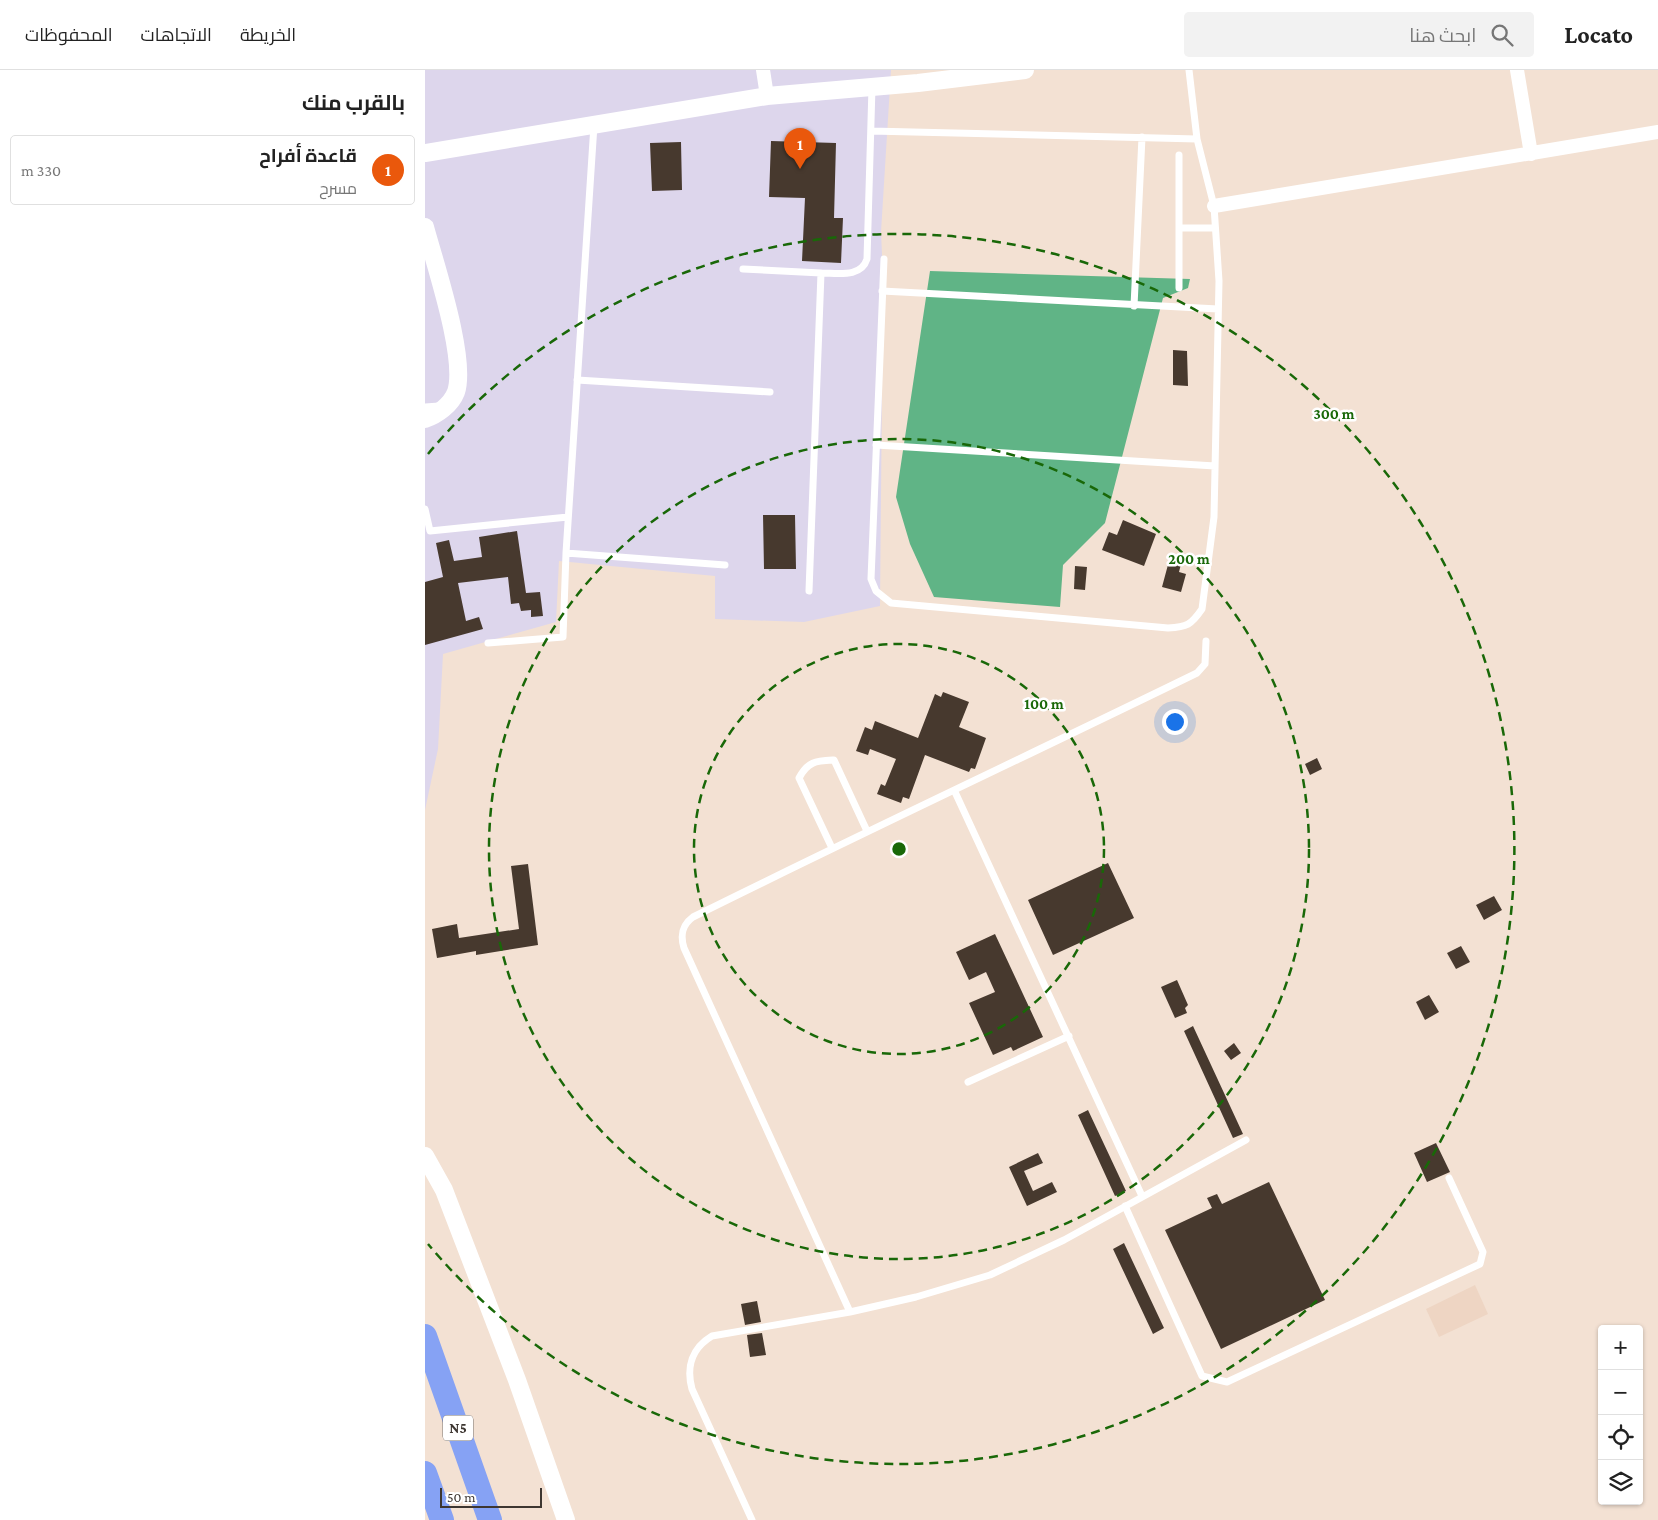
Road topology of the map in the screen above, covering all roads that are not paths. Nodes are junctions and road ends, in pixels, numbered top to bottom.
1 (763, 70) edge
2 (1025, 70) edge
3 (1189, 70) edge
4 (1517, 70) edge
5 (872, 86) junction
6 (767, 96) junction
7 (594, 125) junction
8 (871, 131) junction
9 (1658, 132) edge
10 (1142, 138) junction
11 (1197, 139) junction
12 (425, 153) edge
13 (1531, 154) junction
14 (1179, 156) dead end
15 (1214, 206) junction
16 (425, 228) edge
17 (1180, 228) junction
18 (1215, 228) junction
19 (884, 259) dead end
20 (743, 269) dead end
21 (821, 273) junction
22 (1179, 288) dead end
23 (882, 291) junction
24 (1134, 306) junction
25 (1218, 309) junction
26 (577, 380) junction
27 (770, 392) dead end
28 (447, 406) junction
29 (425, 407) edge
30 (425, 419) edge
31 (877, 445) junction
32 (1215, 466) junction
33 (425, 509) edge
34 (568, 517) junction
35 (566, 554) junction
36 (725, 565) dead end
37 (809, 591) dead end
38 (1205, 641) dead end
39 (488, 643) dead end
40 (955, 792) junction
41 (867, 832) junction
42 (832, 848) junction
43 (1069, 1036) junction
44 (968, 1082) dead end
45 (1246, 1140) dead end
46 (425, 1156) edge
47 (1449, 1178) dead end
48 (1142, 1196) junction
49 (1125, 1206) junction
50 (850, 1312) junction
51 (425, 1336) edge
52 (425, 1473) edge
53 (425, 1491) edge
54 (437, 1520) edge
55 (442, 1520) edge
56 (490, 1520) edge
57 (566, 1520) edge
58 (752, 1520) edge

1 - 6 street
2 - 5 street
3 - 11 lane
4 - 13 street
5 - 6 street
5 - 8 lane
6 - 7 street
7 - 12 street
7 - 26 lane
8 - 10 lane
8 - 21 lane
9 - 13 street
10 - 11 lane
10 - 24 lane
11 - 15 lane
13 - 15 street
14 - 17 lane
15 - 18 lane
16 - 28 street
17 - 18 lane
17 - 22 lane
18 - 25 lane
19 - 23 lane
20 - 21 lane
21 - 37 lane
23 - 24 lane
23 - 31 lane
24 - 25 lane
25 - 32 lane
26 - 27 lane
26 - 34 lane
28 - 29 lane
28 - 30 street
31 - 32 lane
31 - 32 lane
33 - 34 lane
34 - 35 lane
35 - 36 lane
35 - 39 lane
38 - 40 lane
40 - 41 lane
40 - 43 lane
41 - 42 lane
41 - 42 lane
42 - 50 lane
43 - 44 lane
43 - 48 lane
45 - 48 lane
46 - 57 street
47 - 49 lane
48 - 49 lane
49 - 50 lane
50 - 58 lane
51 - 56 highway, N5
52 - 55 highway
53 - 54 highway

